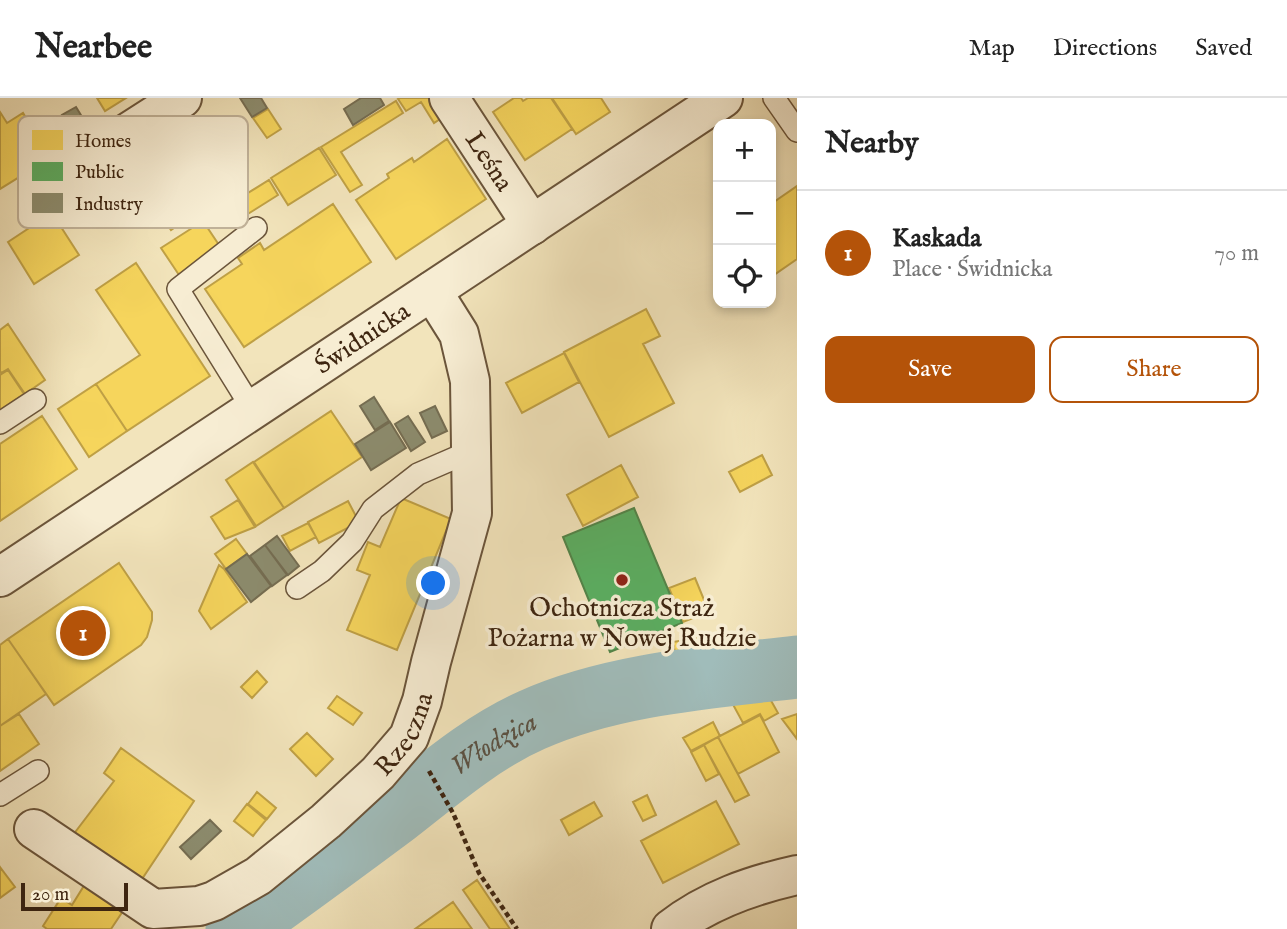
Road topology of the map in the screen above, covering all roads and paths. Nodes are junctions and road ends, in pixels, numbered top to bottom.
1 (182, 98) edge
2 (449, 98) edge
3 (723, 98) edge
4 (774, 98) edge
5 (154, 116) edge
6 (797, 131) edge
7 (532, 225) junction
8 (256, 228) dead end
9 (432, 291) junction
10 (35, 400) dead end
11 (253, 410) junction
12 (0, 423) edge
13 (471, 451) junction
14 (3, 569) edge
15 (297, 588) dead end
16 (426, 766) dead end
17 (38, 771) dead end
18 (0, 794) edge
19 (34, 829) dead end
20 (797, 875) edge
21 (517, 929) edge
22 (671, 929) edge

1 - 5 street
2 - 7 street, Leśna
3 - 7 street, Świdnicka
4 - 6 lane
7 - 9 street, Świdnicka
8 - 11 lane
9 - 11 street, Świdnicka
9 - 13 street, Rzeczna
10 - 12 lane
11 - 14 street, Świdnicka
13 - 15 lane
13 - 19 street, Rzeczna
16 - 21 path
17 - 18 lane
20 - 22 street

